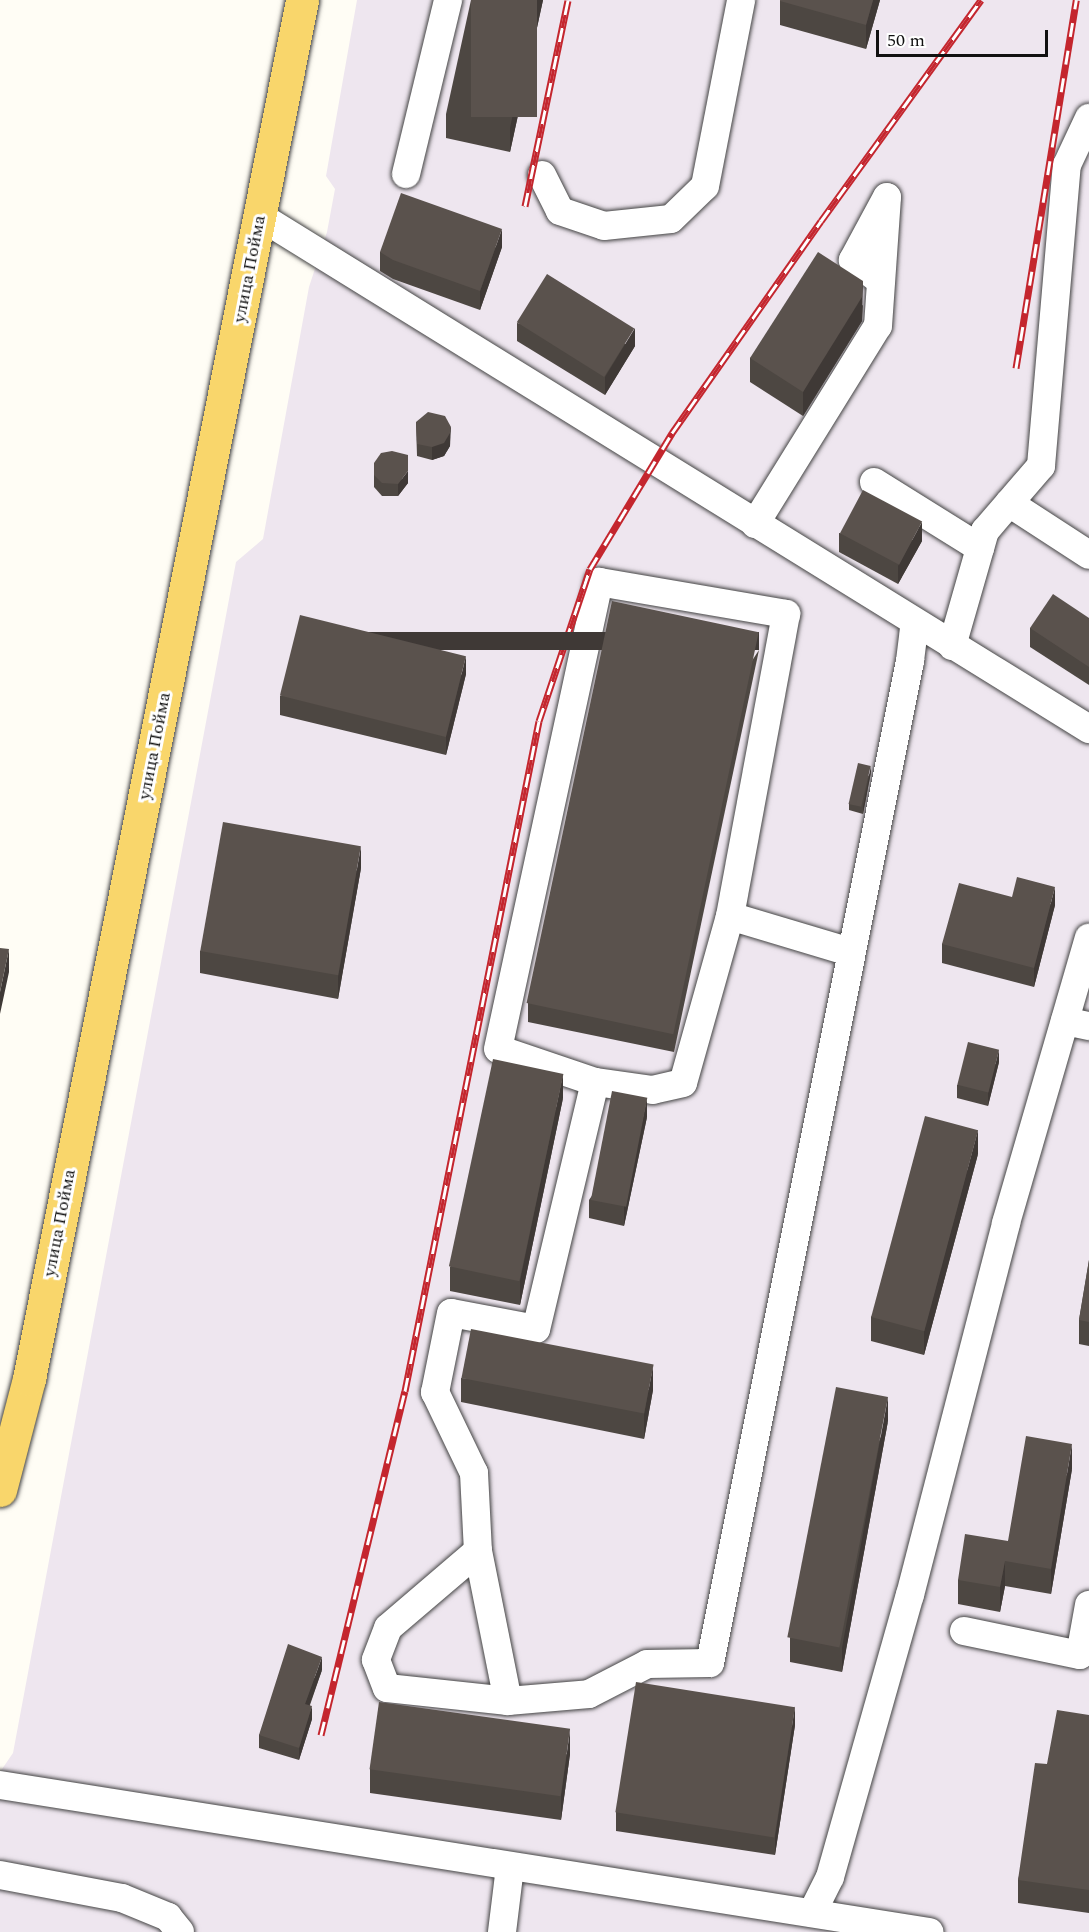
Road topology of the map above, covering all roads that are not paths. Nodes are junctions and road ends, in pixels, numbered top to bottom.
1 (302, 0) edge
2 (448, 0) edge
3 (741, 0) edge
4 (1089, 118) edge
5 (406, 174) dead end
6 (542, 176) dead end
7 (261, 217) junction
8 (881, 281) dead end
9 (874, 482) dead end
10 (1010, 503) junction
11 (755, 524) junction
12 (980, 548) junction
13 (1089, 555) edge
14 (915, 623) junction
15 (952, 646) junction
16 (1089, 729) edge
17 (730, 916) junction
18 (1088, 945) edge
19 (850, 952) junction
20 (1077, 1024) edge
21 (595, 1082) junction
22 (0, 1490) edge
23 (478, 1551) junction
24 (1089, 1605) edge
25 (964, 1631) dead end
26 (1084, 1663) edge
27 (508, 1701) junction
28 (0, 1785) edge
29 (510, 1867) junction
30 (0, 1875) edge
31 (812, 1913) junction
32 (180, 1932) edge
33 (502, 1932) edge
34 (929, 1932) edge

1 - 7 main road, улица Пойма
2 - 5 street
3 - 6 street
4 - 10 street
7 - 11 street
7 - 22 main road, улица Пойма
8 - 11 street
9 - 12 street
10 - 12 street
10 - 13 street
11 - 14 street
12 - 15 street
14 - 15 street
14 - 19 street
15 - 16 street
17 - 19 street
17 - 21 street
17 - 21 street
18 - 20 street
19 - 27 street
20 - 31 street
21 - 23 street
23 - 27 street
23 - 27 street
24 - 26 street
25 - 26 street
28 - 29 street
29 - 31 street
29 - 33 street
30 - 32 street
31 - 34 street

